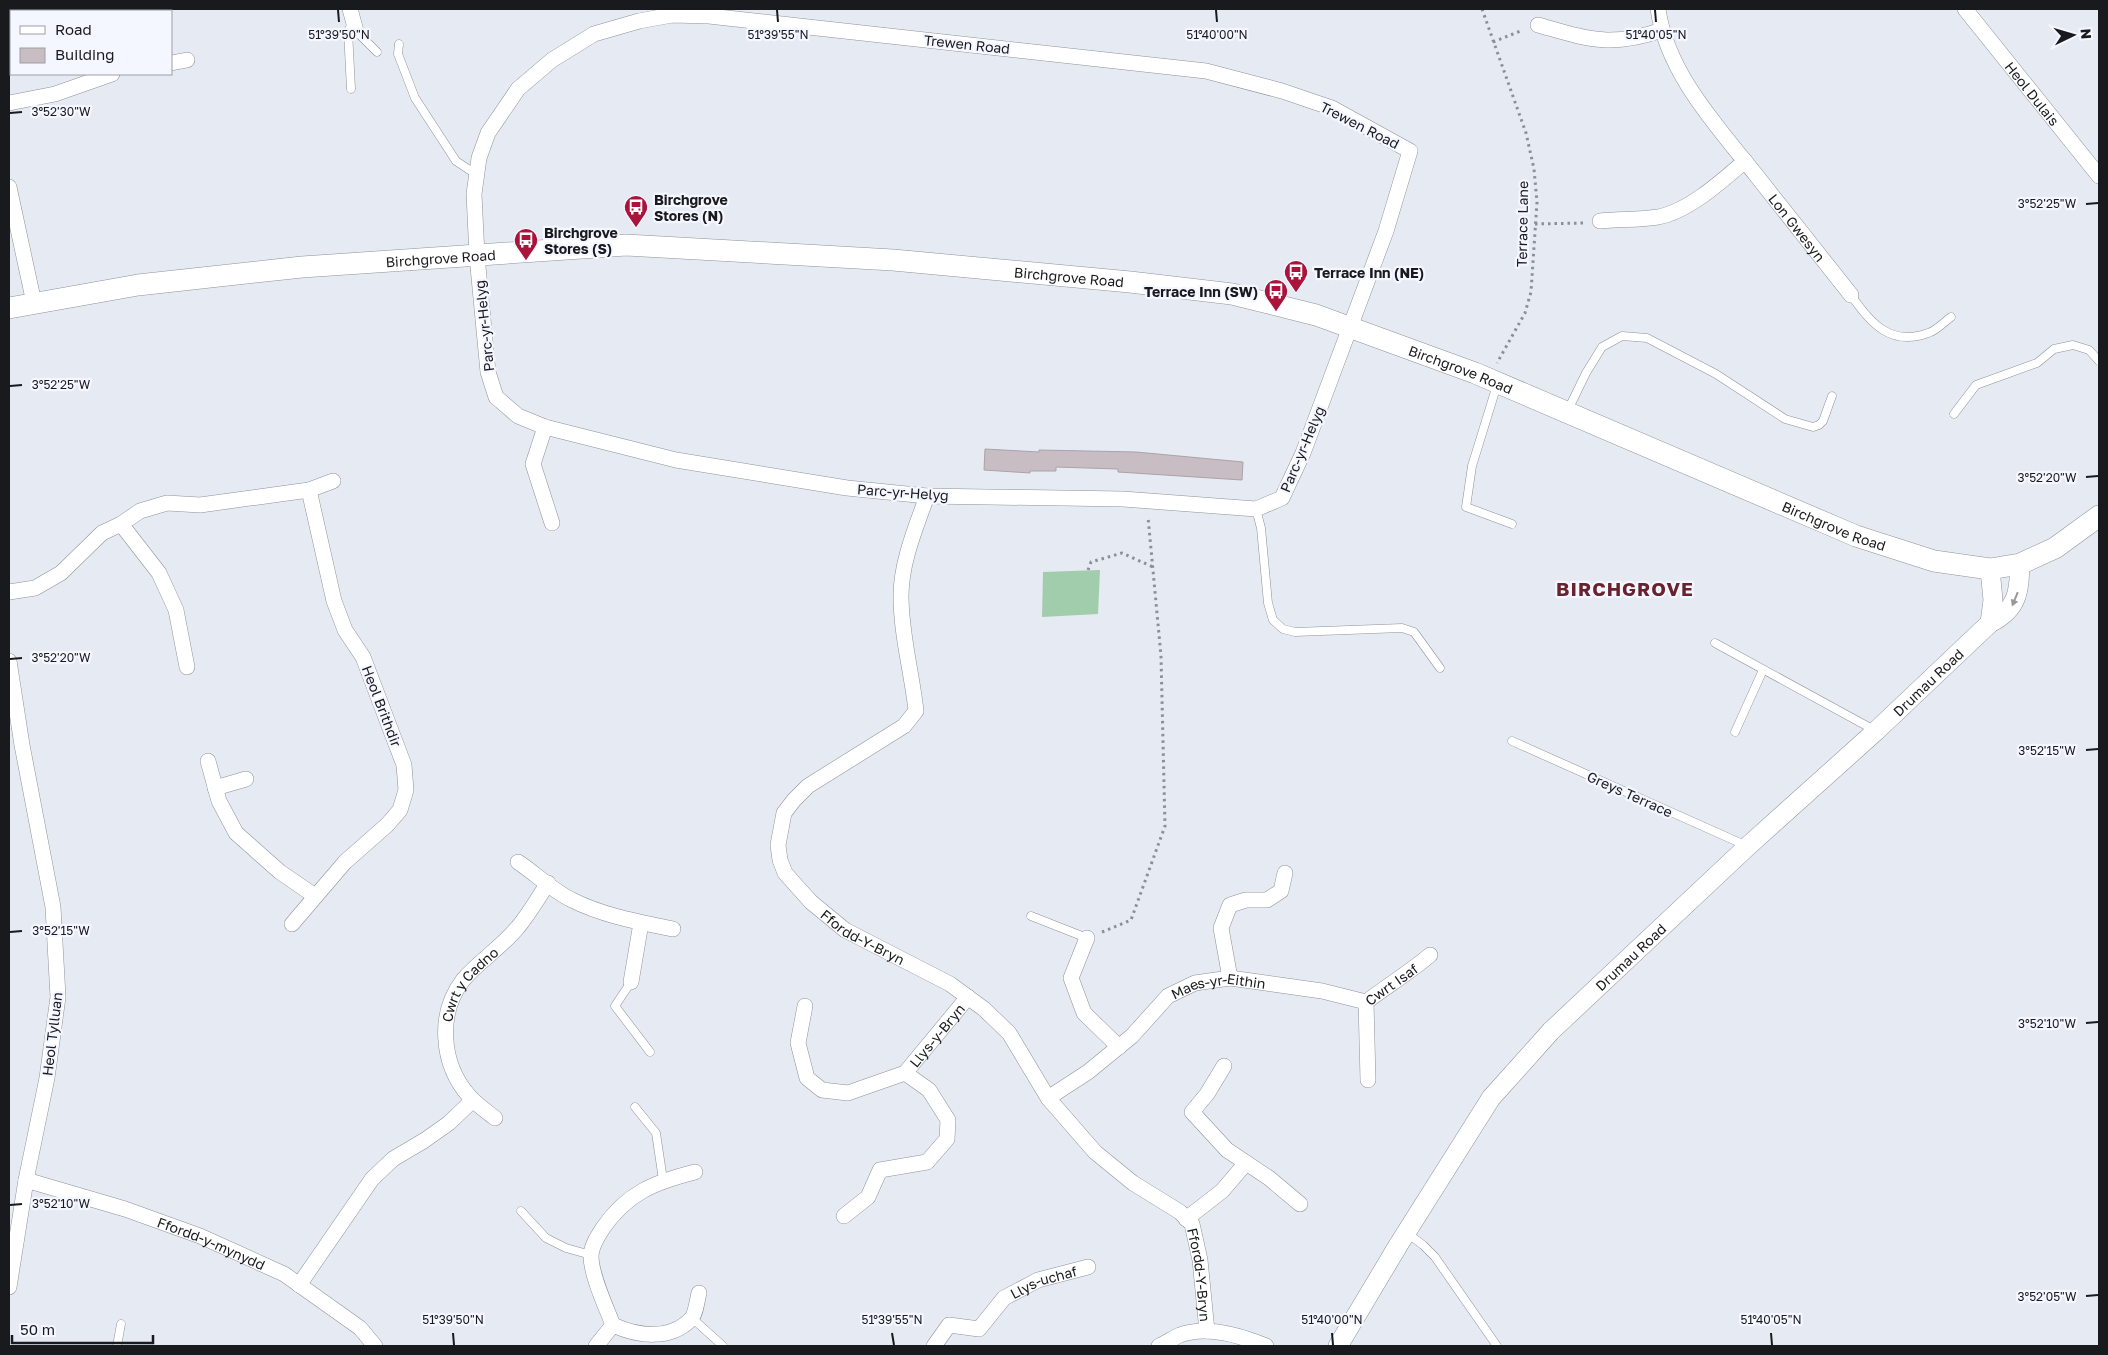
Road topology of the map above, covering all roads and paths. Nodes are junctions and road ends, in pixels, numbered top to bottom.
1 (1482, 9) edge
2 (1658, 9) edge
3 (1965, 9) edge
4 (348, 16) edge
5 (1538, 24) joint
6 (1662, 30) junction
7 (1493, 42) junction
8 (399, 44) dead end
9 (377, 52) dead end
10 (187, 60) dead end
11 (172, 62) edge
12 (109, 75) edge
13 (350, 89) dead end
14 (9, 103) edge
15 (1745, 161) junction
16 (477, 175) junction
17 (2099, 176) edge
18 (9, 187) edge
19 (1600, 221) joint
20 (1535, 224) junction
21 (477, 256) junction
22 (1851, 295) joint
23 (34, 303) junction
24 (9, 308) edge
25 (1951, 317) dead end
26 (1349, 328) junction
27 (2099, 361) edge
28 (1493, 381) junction
29 (1832, 396) dead end
30 (1568, 411) junction
31 (1954, 414) dead end
32 (545, 427) junction
33 (333, 481) dead end
34 (309, 490) junction
35 (927, 496) junction
36 (1147, 501) junction
37 (1256, 509) junction
38 (2099, 516) edge
39 (552, 523) dead end
40 (121, 524) junction
41 (1512, 524) dead end
42 (2020, 564) junction
43 (1154, 567) junction
44 (1990, 569) junction
45 (1088, 570) dead end
46 (9, 592) edge
47 (1990, 623) junction
48 (1715, 643) dead end
49 (9, 661) edge
50 (187, 667) dead end
51 (1440, 668) dead end
52 (1762, 670) junction
53 (1876, 731) junction
54 (1735, 732) dead end
55 (1512, 741) dead end
56 (15, 746) edge
57 (208, 761) dead end
58 (246, 779) dead end
59 (215, 788) junction
60 (1748, 846) junction
61 (518, 862) dead end
62 (1285, 873) dead end
63 (548, 883) junction
64 (315, 896) junction
65 (1030, 916) dead end
66 (641, 923) junction
67 (292, 924) dead end
68 (673, 929) dead end
69 (1088, 938) junction
70 (1430, 955) dead end
71 (1230, 978) junction
72 (631, 982) joint
73 (968, 997) junction
74 (1366, 1002) junction
75 (805, 1006) dead end
76 (1118, 1047) junction
77 (650, 1052) dead end
78 (1224, 1066) dead end
79 (905, 1073) junction
80 (1368, 1080) dead end
81 (1048, 1098) junction
82 (473, 1100) junction
83 (635, 1107) dead end
84 (495, 1118) dead end
85 (1246, 1162) junction
86 (695, 1172) dead end
87 (26, 1180) junction
88 (663, 1180) junction
89 (1300, 1204) dead end
90 (521, 1211) dead end
91 (844, 1216) dead end
92 (1186, 1219) junction
93 (1406, 1232) junction
94 (591, 1255) junction
95 (1088, 1267) dead end
96 (299, 1285) junction
97 (9, 1287) edge
98 (699, 1293) dead end
99 (692, 1318) junction
100 (121, 1324) dead end
101 (613, 1325) junction
102 (1207, 1331) junction
103 (117, 1346) edge
104 (375, 1346) edge
105 (596, 1346) edge
106 (723, 1346) edge
107 (934, 1346) edge
108 (1159, 1346) edge
109 (1266, 1346) edge
110 (1338, 1346) edge
111 (1497, 1346) edge

1 - 7 path, Terrace Lane
2 - 6 street, Lon Gwesyn
3 - 17 street, Heol Dulais
4 - 9 lane
4 - 13 lane
5 - 6 street
5 - 7 path
6 - 15 street, Lon Gwesyn
7 - 20 path, Terrace Lane
8 - 16 lane
10 - 11 street
12 - 14 street
15 - 19 street
15 - 22 street, Lon Gwesyn
16 - 21 street, Trewen Road
16 - 26 street, Trewen Road
18 - 23 street
19 - 20 path
20 - 28 path, Terrace Lane
21 - 23 main road, Birchgrove Road
21 - 26 main road, Birchgrove Road
21 - 32 street, Parc-yr-Helyg
22 - 25 lane
23 - 24 main road, Birchgrove Road
26 - 28 main road, Birchgrove Road
26 - 37 street, Parc-yr-Helyg
27 - 31 lane
28 - 30 main road, Birchgrove Road
28 - 41 lane
29 - 30 lane
30 - 44 main road, Birchgrove Road
32 - 35 street, Parc-yr-Helyg
32 - 39 street
33 - 34 street
34 - 40 street
34 - 64 street, Heol Brithdir
35 - 36 street, Parc-yr-Helyg
35 - 73 street, Ffordd-Y-Bryn
36 - 37 street, Parc-yr-Helyg
36 - 43 path
37 - 51 lane
38 - 42 main road, Birchgrove Road
40 - 46 street
40 - 50 street
42 - 44 main road, Birchgrove Road
42 -> 47 street, Drumau Road
43 - 45 path
43 - 69 path
44 - 47 street
47 - 53 street, Drumau Road
48 - 52 lane
49 - 56 street, Heol Tylluan
52 - 53 lane
52 - 54 lane
53 - 60 street, Drumau Road
55 - 60 lane, Greys Terrace
56 - 87 street, Heol Tylluan
57 - 59 street
58 - 59 street
59 - 64 street
60 - 93 street, Drumau Road
61 - 63 street
62 - 71 street
63 - 66 street
63 - 82 street, Cwrt y Cadno
64 - 67 street, Heol Brithdir
65 - 69 lane
66 - 68 street
66 - 72 street
69 - 76 street
70 - 74 street, Cwrt Isaf
71 - 74 street, Maes-yr-Eithin
71 - 76 street, Maes-yr-Eithin
72 - 77 lane
73 - 79 street, Llys-y-Bryn
73 - 81 street, Ffordd-Y-Bryn
74 - 80 street, Cwrt Isaf
75 - 79 street, Llys-y-Bryn
76 - 81 street, Maes-yr-Eithin
78 - 85 street
79 - 91 street, Llys-y-Bryn
81 - 92 street, Ffordd-Y-Bryn
82 - 84 street, Cwrt y Cadno
82 - 96 street
83 - 88 lane
85 - 89 street
85 - 92 street
86 - 88 street
87 - 96 street, Ffordd-y-mynydd
87 - 97 street, Heol Tylluan
88 - 94 street
90 - 94 lane
92 - 102 street, Ffordd-Y-Bryn
93 - 110 street, Drumau Road
93 - 111 lane
94 - 101 street
95 - 107 street, Llys-uchaf
96 - 104 street, Ffordd-y-mynydd
98 - 99 street
99 - 101 street
99 - 106 lane
100 - 103 lane
101 - 105 street
102 - 108 street
102 - 109 street

